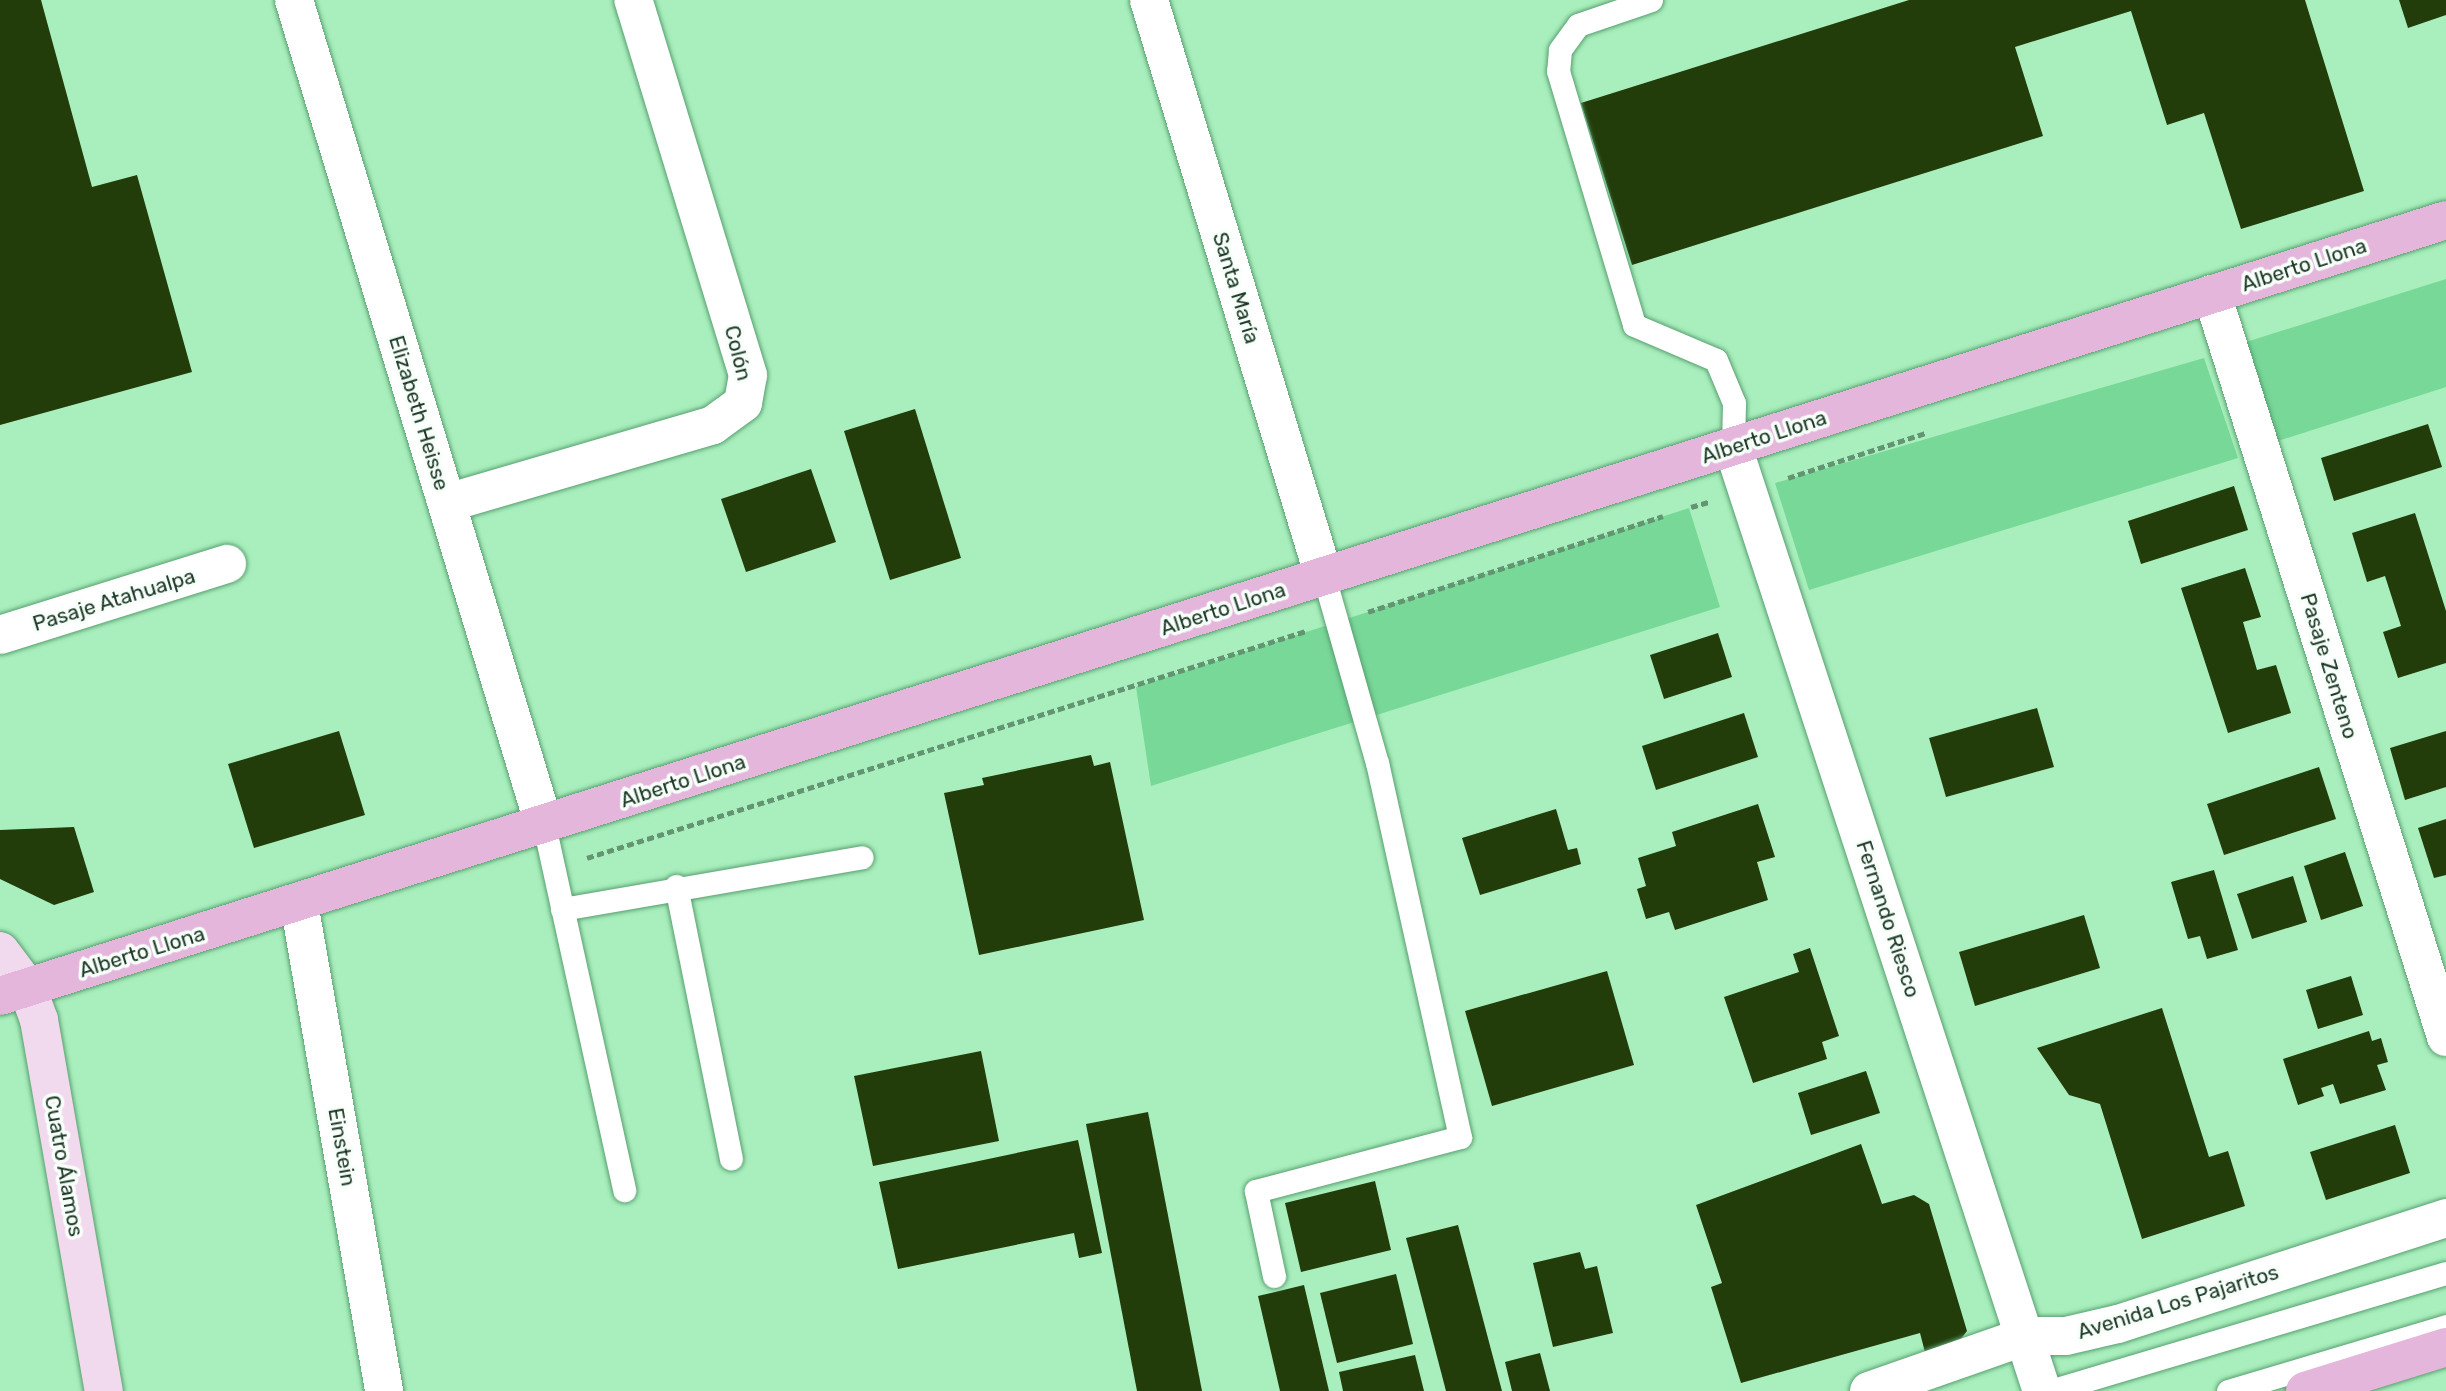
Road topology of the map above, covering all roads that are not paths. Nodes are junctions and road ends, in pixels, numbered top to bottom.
1 (294, 0) edge
2 (633, 0) edge
3 (1149, 0) edge
4 (1651, 0) edge
5 (2446, 220) edge
6 (2212, 294) junction
7 (1733, 447) junction
8 (447, 503) junction
9 (227, 564) dead end
10 (1324, 577) junction
11 (0, 635) edge
12 (544, 825) junction
13 (862, 857) dead end
14 (676, 887) junction
15 (299, 903) junction
16 (562, 909) junction
17 (0, 951) edge
18 (13, 991) edge
19 (2446, 1037) edge
20 (730, 1159) dead end
21 (624, 1190) dead end
22 (2446, 1218) edge
23 (2446, 1273) edge
24 (1274, 1276) dead end
25 (2446, 1326) edge
26 (2026, 1336) junction
27 (2446, 1347) edge
28 (104, 1391) edge
29 (384, 1391) edge
30 (1869, 1391) edge
31 (2042, 1391) edge
32 (2050, 1391) edge
33 (2228, 1391) edge
34 (2305, 1391) edge

1 - 8 street, Elizabeth Heisse
2 - 8 street, Colón
3 - 10 street, Santa María
4 - 7 lane
5 - 6 main road, Alberto Llona
6 - 7 main road, Alberto Llona
6 - 19 street, Pasaje Zenteno
7 - 10 main road, Alberto Llona
7 - 26 street, Fernando Riesco
8 - 12 street, Elizabeth Heisse
9 - 11 street, Pasaje Atahualpa
10 - 12 main road, Alberto Llona
10 - 24 lane
12 - 15 main road, Alberto Llona
12 - 16 lane
13 - 14 lane
14 - 16 lane
14 - 20 lane
15 - 18 main road, Alberto Llona
15 - 29 street, Einstein
16 - 21 lane
17 - 18 main road, Cuatro Álamos
18 - 28 main road, Cuatro Álamos
22 - 26 street, Avenida Los Pajaritos
23 - 32 lane
25 - 33 lane
26 - 30 street, Avenida Los Pajaritos
26 - 31 street, Fernando Riesco
27 - 34 main road

